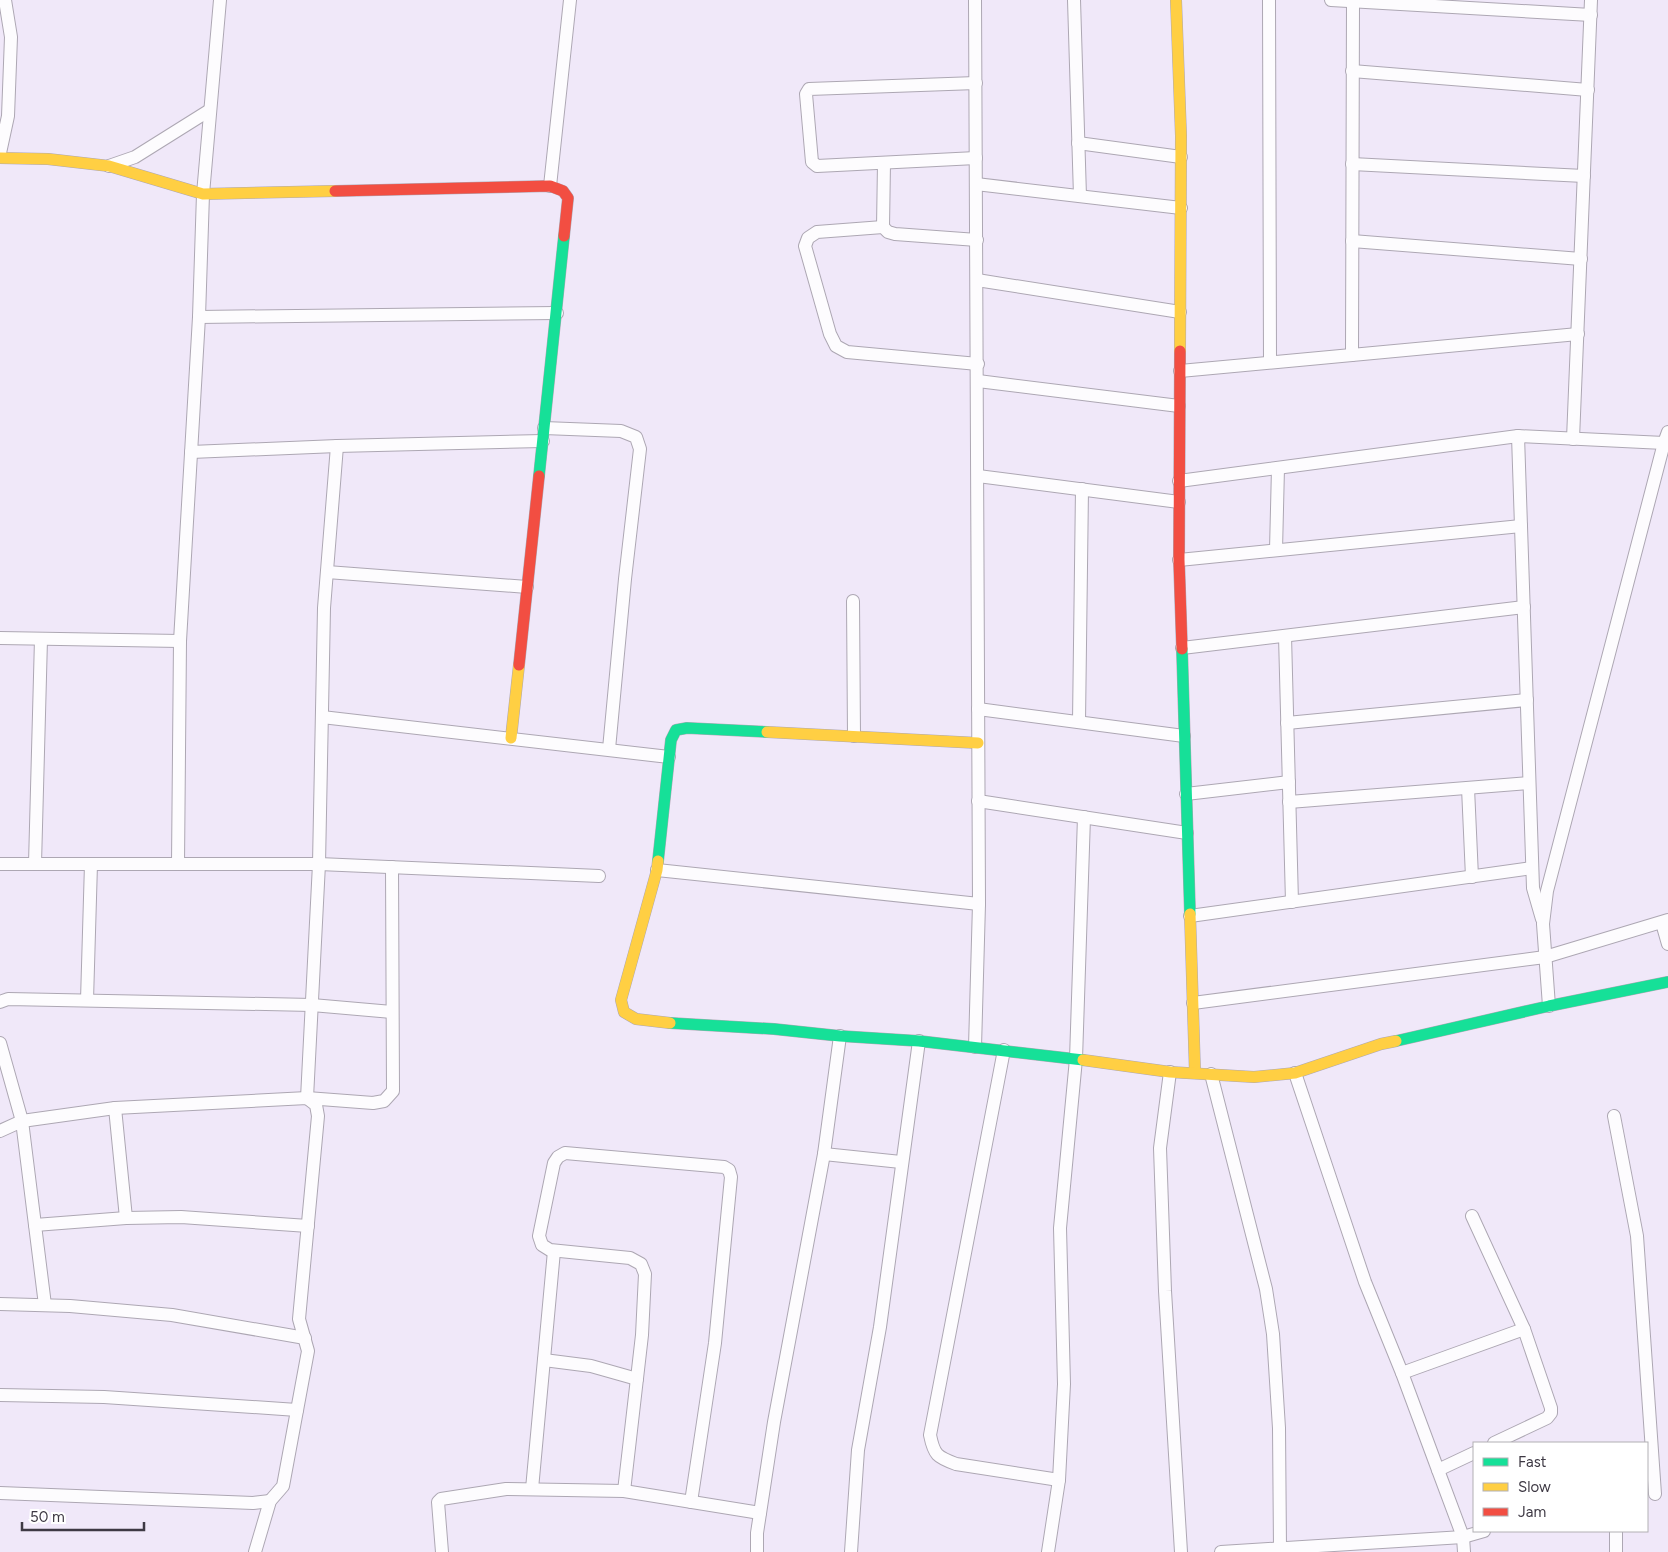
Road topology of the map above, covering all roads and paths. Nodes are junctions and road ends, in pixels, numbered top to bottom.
1 (5, 0) edge
2 (220, 0) edge
3 (570, 0) edge
4 (975, 0) edge
5 (1074, 0) edge
6 (1176, 0) edge
7 (1269, 0) edge
8 (1331, 0) edge
9 (1592, 0) edge
10 (1353, 2) junction
11 (1387, 2) edge
12 (1591, 15) junction
13 (1352, 72) junction
14 (976, 83) junction
15 (1588, 90) junction
16 (210, 110) junction
17 (1078, 143) junction
18 (0, 153) edge
19 (1181, 157) junction
20 (0, 158) edge
21 (976, 158) junction
22 (884, 163) junction
23 (1352, 164) junction
24 (109, 166) junction
25 (1584, 176) junction
26 (976, 184) junction
27 (550, 186) junction
28 (203, 194) junction
29 (1080, 196) junction
30 (1181, 208) junction
31 (884, 227) junction
32 (977, 240) junction
33 (1352, 241) junction
34 (1581, 259) junction
35 (977, 280) junction
36 (1180, 312) junction
37 (557, 313) junction
38 (199, 317) junction
39 (1578, 334) junction
40 (1352, 354) junction
41 (1270, 362) junction
42 (978, 364) junction
43 (1180, 371) junction
44 (978, 381) junction
45 (1179, 406) junction
46 (544, 428) junction
47 (1518, 436) junction
48 (1573, 439) junction
49 (1667, 439) edge
50 (543, 442) junction
51 (336, 446) junction
52 (191, 452) junction
53 (1278, 468) junction
54 (978, 476) junction
55 (1179, 481) junction
56 (1082, 489) junction
57 (1179, 502) junction
58 (1521, 526) junction
59 (1276, 550) junction
60 (1179, 560) junction
61 (327, 572) junction
62 (527, 586) junction
63 (853, 602) dead end
64 (1524, 607) junction
65 (1285, 636) junction
66 (0, 638) edge
67 (41, 639) junction
68 (180, 641) junction
69 (1182, 648) junction
70 (1526, 700) junction
71 (978, 709) junction
72 (322, 717) junction
73 (1079, 722) junction
74 (1287, 722) junction
75 (854, 736) junction
76 (1184, 736) junction
77 (511, 738) junction
78 (978, 743) junction
79 (609, 749) junction
80 (663, 756) junction
81 (1289, 782) junction
82 (1529, 783) junction
83 (1468, 788) junction
84 (1186, 794) junction
85 (978, 801) junction
86 (1289, 802) junction
87 (1084, 818) junction
88 (1187, 833) junction
89 (0, 864) edge
90 (35, 864) junction
91 (90, 864) junction
92 (178, 864) junction
93 (320, 864) junction
94 (392, 867) junction
95 (1532, 868) junction
96 (657, 870) junction
97 (599, 876) dead end
98 (1472, 877) junction
99 (1292, 902) junction
100 (978, 904) junction
101 (1190, 916) junction
102 (1665, 922) edge
103 (1543, 924) junction
104 (1668, 944) edge
105 (1545, 957) junction
106 (1668, 982) edge
107 (87, 1000) junction
108 (0, 1002) edge
109 (1193, 1004) junction
110 (312, 1005) junction
111 (1550, 1006) junction
112 (392, 1012) junction
113 (840, 1036) junction
114 (919, 1041) junction
115 (0, 1043) edge
116 (975, 1047) junction
117 (1004, 1050) junction
118 (1076, 1059) junction
119 (1170, 1072) junction
120 (1195, 1073) junction
121 (1296, 1073) junction
122 (1211, 1074) junction
123 (307, 1098) junction
124 (115, 1108) junction
125 (1614, 1116) dead end
126 (22, 1121) junction
127 (0, 1131) edge
128 (824, 1154) junction
129 (902, 1162) junction
130 (1472, 1216) dead end
131 (126, 1218) junction
132 (35, 1225) junction
133 (308, 1226) junction
134 (554, 1251) junction
135 (0, 1304) edge
136 (44, 1305) junction
137 (1524, 1329) junction
138 (306, 1338) junction
139 (544, 1360) junction
140 (1402, 1373) junction
141 (637, 1379) junction
142 (0, 1395) edge
143 (297, 1410) junction
144 (1496, 1442) edge
145 (1473, 1453) edge
146 (1438, 1470) junction
147 (1060, 1480) junction
148 (532, 1489) junction
149 (624, 1491) junction
150 (1668, 1492) edge
151 (0, 1493) edge
152 (1651, 1494) edge
153 (270, 1501) junction
154 (691, 1502) junction
155 (760, 1513) junction
156 (1481, 1532) edge
157 (1616, 1532) edge
158 (1463, 1538) junction
159 (1280, 1548) junction
160 (1338, 1548) edge
161 (1257, 1551) edge
162 (254, 1552) edge
163 (442, 1552) edge
164 (757, 1552) edge
165 (850, 1552) edge
166 (1052, 1552) edge
167 (1180, 1552) edge
168 (1221, 1552) edge
169 (1464, 1552) edge
170 (1616, 1552) edge

1 - 18 street
2 - 16 street
3 - 27 street
4 - 14 street
5 - 17 street
6 - 19 street
7 - 41 street
8 - 10 street
9 - 12 street
10 - 11 street
10 - 13 street
11 - 12 street
12 - 15 street
13 - 15 street
13 - 23 street
14 - 21 street
14 - 22 street
15 - 25 street
16 - 24 street
16 - 28 street
17 - 19 street
17 - 29 street
19 - 30 street
20 - 24 street
21 - 22 street
21 - 26 street
22 - 31 street
23 - 25 street
23 - 33 street
24 - 28 street
25 - 34 street
26 - 29 street
26 - 32 street
27 - 28 street
27 - 37 street
28 - 38 street
29 - 30 street
30 - 36 street
31 - 32 street
31 - 42 street
32 - 35 street
33 - 34 street
33 - 40 street
34 - 39 street
35 - 36 street
35 - 42 street
36 - 43 street
37 - 38 street
37 - 46 street
38 - 52 street
39 - 40 street
39 - 48 street
40 - 41 street
41 - 43 street
42 - 44 street
43 - 45 street
44 - 45 street
44 - 54 street
45 - 55 street
46 - 50 street
46 - 79 street
47 - 48 street
47 - 53 street
47 - 58 street
48 - 49 street
49 - 103 street
50 - 51 street
50 - 62 street
51 - 52 street
51 - 61 street
52 - 68 street
53 - 55 street
53 - 59 street
54 - 56 street
54 - 71 street
55 - 57 street
56 - 57 street
56 - 73 street
57 - 60 street
58 - 59 street
58 - 64 street
59 - 60 street
60 - 69 street
61 - 62 street
61 - 72 street
62 - 77 street
63 - 75 street
64 - 65 street
64 - 70 street
65 - 69 street
65 - 74 street
66 - 67 street
67 - 68 street
67 - 90 street
68 - 92 street
69 - 76 street
70 - 74 street
70 - 82 street
71 - 73 street
71 - 78 street
72 - 77 street
72 - 93 street
73 - 76 street
74 - 81 street
75 - 78 street
75 - 80 street
76 - 84 street
77 - 79 street
78 - 85 street
79 - 80 street
80 - 96 street
81 - 84 street
81 - 86 street
82 - 83 street
82 - 95 street
83 - 86 street
83 - 98 street
84 - 88 street
85 - 87 street
85 - 100 street
86 - 99 street
87 - 88 street
87 - 118 street
88 - 101 street
89 - 90 street
90 - 91 street
91 - 92 street
91 - 107 street
92 - 93 street
93 - 94 street
93 - 110 street
94 - 97 street
94 - 112 street
95 - 98 street
95 - 103 street
96 - 100 street
96 - 113 street
98 - 99 street
99 - 101 street
100 - 116 street
101 - 109 street
102 - 104 street
102 - 105 street
103 - 105 street
105 - 109 street
105 - 111 street
106 - 111 street
107 - 108 street
107 - 110 street
109 - 120 street
110 - 112 street
110 - 123 street
111 - 121 street
112 - 123 street
113 - 114 street
113 - 128 street
114 - 116 street
114 - 129 street
115 - 126 street
116 - 117 street
117 - 118 street
117 - 147 street
118 - 119 street
118 - 147 street
119 - 120 street
119 - 167 street
120 - 122 street
121 - 122 street
121 - 140 street
122 - 159 street
123 - 124 street
123 - 133 street
124 - 126 street
124 - 131 street
125 - 152 street
126 - 127 street
126 - 132 street
128 - 129 street
128 - 155 street
129 - 165 street
130 - 137 street
131 - 132 street
131 - 133 street
132 - 136 street
133 - 138 street
134 - 139 street
134 - 141 street
134 - 154 street
135 - 136 street
136 - 138 street
137 - 140 street
137 - 144 street
138 - 143 street
139 - 141 street
139 - 148 street
140 - 146 street
141 - 149 street
142 - 143 street
143 - 153 street
145 - 146 street
146 - 158 street
147 - 166 street
148 - 149 street
148 - 163 street
149 - 154 street
150 - 152 street
151 - 153 street
153 - 162 street
154 - 155 street
155 - 164 street
156 - 158 street
157 - 170 street
158 - 160 street
158 - 169 street
159 - 160 street
159 - 161 street
161 - 168 street

